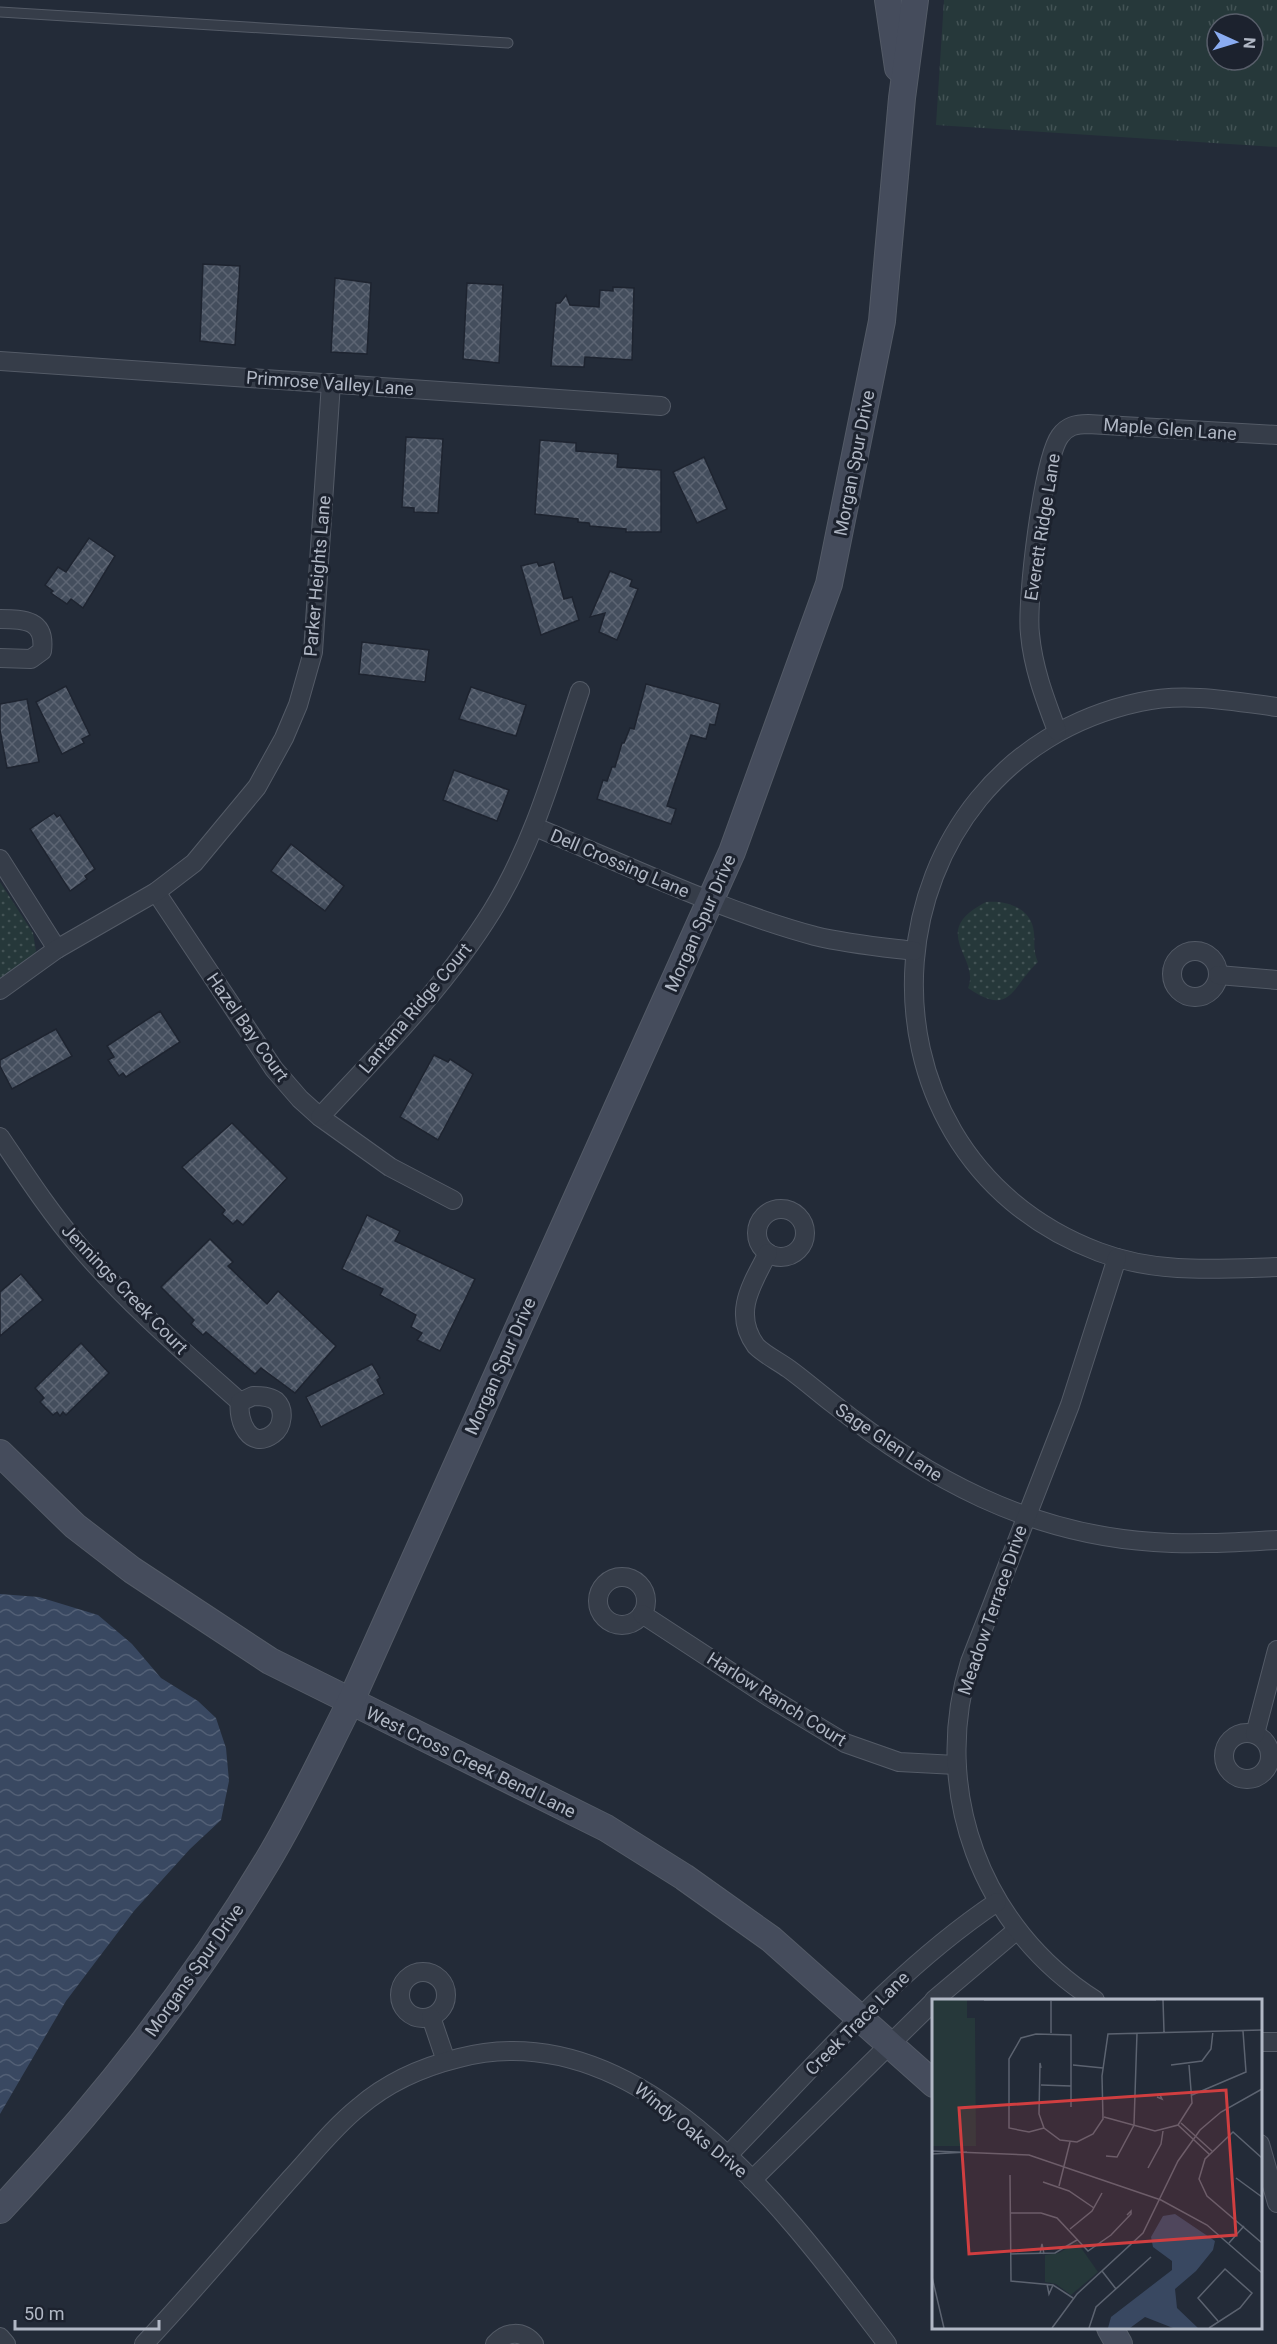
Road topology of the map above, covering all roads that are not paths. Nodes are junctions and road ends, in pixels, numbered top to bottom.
1 (888, 0) edge
2 (915, 0) edge
3 (0, 12) edge
4 (508, 43) dead end
5 (902, 98) junction
6 (0, 361) edge
7 (331, 383) junction
8 (660, 406) dead end
9 (1064, 430) joint
10 (1277, 435) edge
11 (0, 619) edge
12 (0, 658) edge
13 (580, 691) dead end
14 (1277, 707) edge
15 (1057, 731) junction
16 (535, 827) junction
17 (0, 859) edge
18 (156, 892) junction
19 (711, 900) junction
20 (57, 949) junction
21 (914, 951) junction
22 (1218, 975) dead end
23 (1277, 980) edge
24 (0, 990) edge
25 (320, 1117) junction
26 (0, 1137) edge
27 (453, 1200) dead end
28 (768, 1253) dead end
29 (1117, 1258) junction
30 (1277, 1267) edge
31 (240, 1402) dead end
32 (0, 1454) edge
33 (1025, 1516) junction
34 (1277, 1540) edge
35 (642, 1614) dead end
36 (1277, 1650) edge
37 (350, 1703) junction
38 (1255, 1734) dead end
39 (956, 1766) junction
40 (997, 1902) junction
41 (1017, 1930) junction
42 (936, 1999) edge
43 (1092, 1999) edge
44 (932, 2003) edge
45 (431, 2017) dead end
46 (861, 2018) junction
47 (890, 2044) junction
48 (446, 2061) junction
49 (932, 2083) edge
50 (1262, 2151) edge
51 (727, 2156) junction
52 (752, 2180) junction
53 (1277, 2203) edge
54 (0, 2210) edge
55 (1111, 2329) edge
56 (0, 2337) edge
57 (6, 2344) edge
58 (144, 2344) edge
59 (495, 2344) edge
60 (534, 2344) edge
61 (887, 2344) edge
62 (1119, 2344) edge

1 - 5 street, Morgan Spur Drive
2 - 5 street, Morgan Spur Drive
3 - 4 lane
5 - 19 street, Morgan Spur Drive
6 - 7 street, Primrose Valley Lane
7 - 8 street, Primrose Valley Lane
7 - 18 street, Parker Heights Lane
9 - 10 street, Maple Glen Lane
9 - 15 street, Everett Ridge Lane
11 - 12 street
13 - 16 street, Lantana Ridge Court
14 - 15 street
15 - 21 street
16 - 19 street, Dell Crossing Lane
16 - 25 street, Lantana Ridge Court
17 - 20 street
18 - 20 street, Parker Heights Lane
18 - 25 street, Hazel Bay Court
19 - 21 street, Dell Crossing Lane
19 - 37 street, Morgan Spur Drive
20 - 24 street, Parker Heights Lane
21 - 29 street
22 - 23 street
25 - 27 street, Hazel Bay Court
26 - 31 street, Jennings Creek Court
28 - 33 street, Sage Glen Lane
29 - 30 street
29 - 33 street, Meadow Terrace Drive
32 - 37 street, West Cross Creek Bend Lane
33 - 34 street, Sage Glen Lane
33 - 39 street, Meadow Terrace Drive
35 - 39 street, Harlow Ranch Court
36 - 38 street
37 - 46 street, West Cross Creek Bend Lane
37 - 54 street, Morgans Spur Drive
39 - 40 street, Meadow Terrace Drive
40 - 41 street, Meadow Terrace Drive
40 - 46 street, Creek Trace Lane
41 - 42 street, Creek Trace Lane
41 - 43 street, Meadow Terrace Drive
44 - 47 street, Creek Trace Lane
45 - 48 street
46 - 47 street, West Cross Creek Bend Lane
46 - 51 street, Creek Trace Lane
47 - 49 street, West Cross Creek Bend Lane
47 - 52 street, Creek Trace Lane
48 - 51 street, Windy Oaks Drive
48 - 58 street, Windy Oaks Drive
50 - 53 street
51 - 52 street, Windy Oaks Drive
52 - 61 street, Windy Oaks Drive
55 - 62 street
56 - 57 street
59 - 60 street

